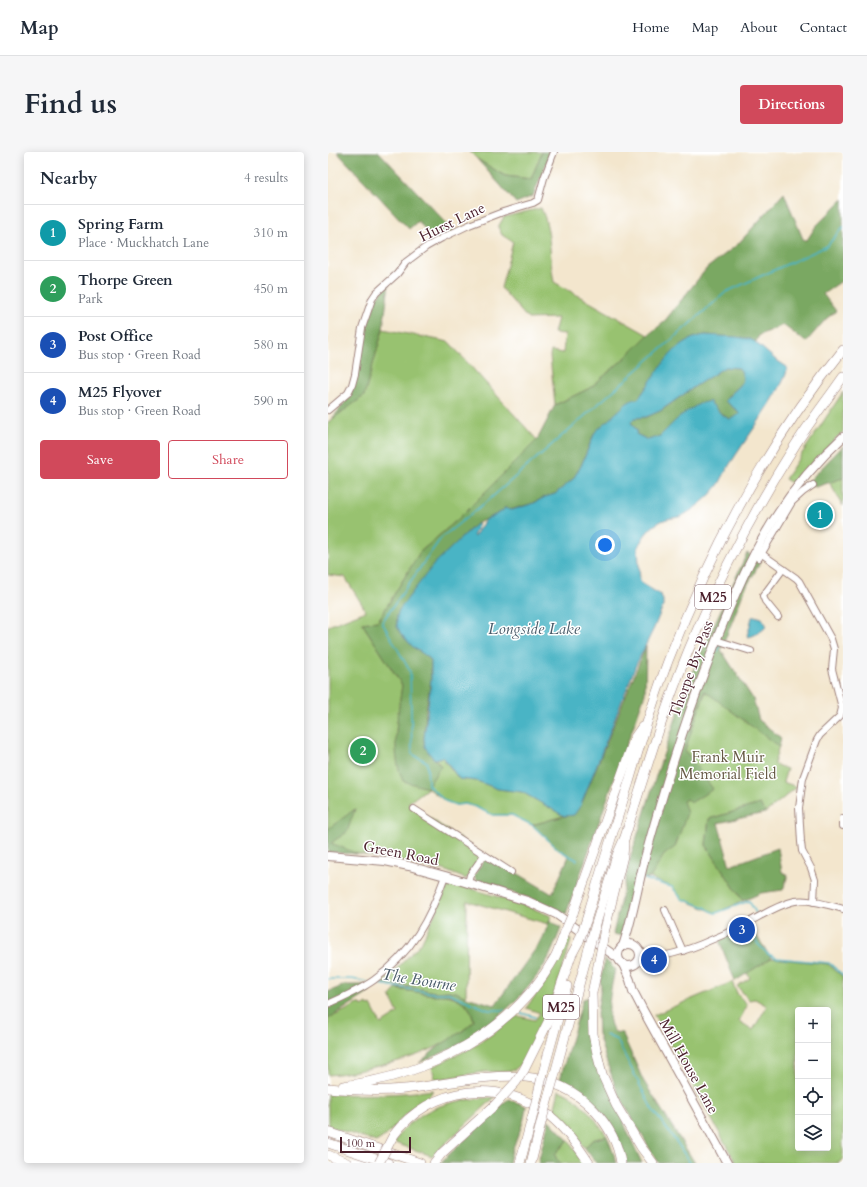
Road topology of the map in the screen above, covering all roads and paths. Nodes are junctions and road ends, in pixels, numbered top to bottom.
1 (554, 152) edge
2 (843, 350) edge
3 (843, 377) edge
4 (328, 410) edge
5 (843, 437) edge
6 (813, 485) dead end
7 (783, 569) junction
8 (778, 617) dead end
9 (716, 640) junction
10 (751, 651) dead end
11 (842, 714) edge
12 (648, 720) junction
13 (414, 809) dead end
14 (843, 818) edge
15 (843, 826) edge
16 (625, 837) junction
17 (484, 855) junction
18 (328, 856) edge
19 (511, 872) dead end
20 (445, 876) junction
21 (468, 883) junction
22 (814, 902) junction
23 (843, 908) edge
24 (665, 910) dead end
25 (632, 918) junction
26 (579, 941) junction
27 (636, 947) junction
28 (683, 951) junction
29 (621, 954) junction
30 (650, 956) junction
31 (637, 962) junction
32 (630, 980) junction
33 (328, 1004) edge
34 (328, 1088) edge
35 (328, 1132) edge
36 (328, 1143) edge
37 (641, 1147) junction
38 (328, 1156) edge
39 (347, 1163) edge
40 (379, 1163) edge
41 (388, 1163) edge
42 (420, 1163) edge
43 (434, 1163) edge
44 (520, 1163) edge
45 (531, 1163) edge
46 (589, 1163) edge
47 (621, 1163) edge
48 (646, 1163) edge
49 (653, 1163) edge
50 (727, 1163) edge

1 - 4 street, Hurst Lane
2 - 12 highway, M25
3 - 16 highway, M25
5 - 9 main road, Thorpe By-Pass
6 - 7 street
7 - 8 street
7 - 11 street
9 - 10 street
9 - 25 main road, Thorpe By-Pass
11 - 22 street
12 - 26 highway, M25, bridge
12 - 34 highway, bridge
13 - 17 street, Green Road
14 - 15 street
16 - 37 highway, bridge
16 - 45 highway, M25, bridge
17 - 19 street, Green Road
17 - 21 street
18 - 20 main road, Green Road
20 - 21 main road, Green Road
20 - 33 street
21 - 29 main road, Green Road
22 - 23 street
22 - 28 street
24 - 28 street
25 - 27 main road, Thorpe By-Pass
25 - 29 main road, Thorpe By-Pass
26 - 43 highway, bridge
26 - 44 highway, M25, bridge
27 - 29 main road
27 - 30 street
27 - 31 main road
28 - 30 street
29 - 31 main road
29 - 32 main road, Mill House Lane
30 - 31 street
31 - 32 main road
32 - 50 main road, Mill House Lane
34 - 47 highway
35 - 42 highway
36 - 41 highway
37 - 48 highway
37 - 49 highway
38 - 39 highway
40 - 46 highway, bridge

